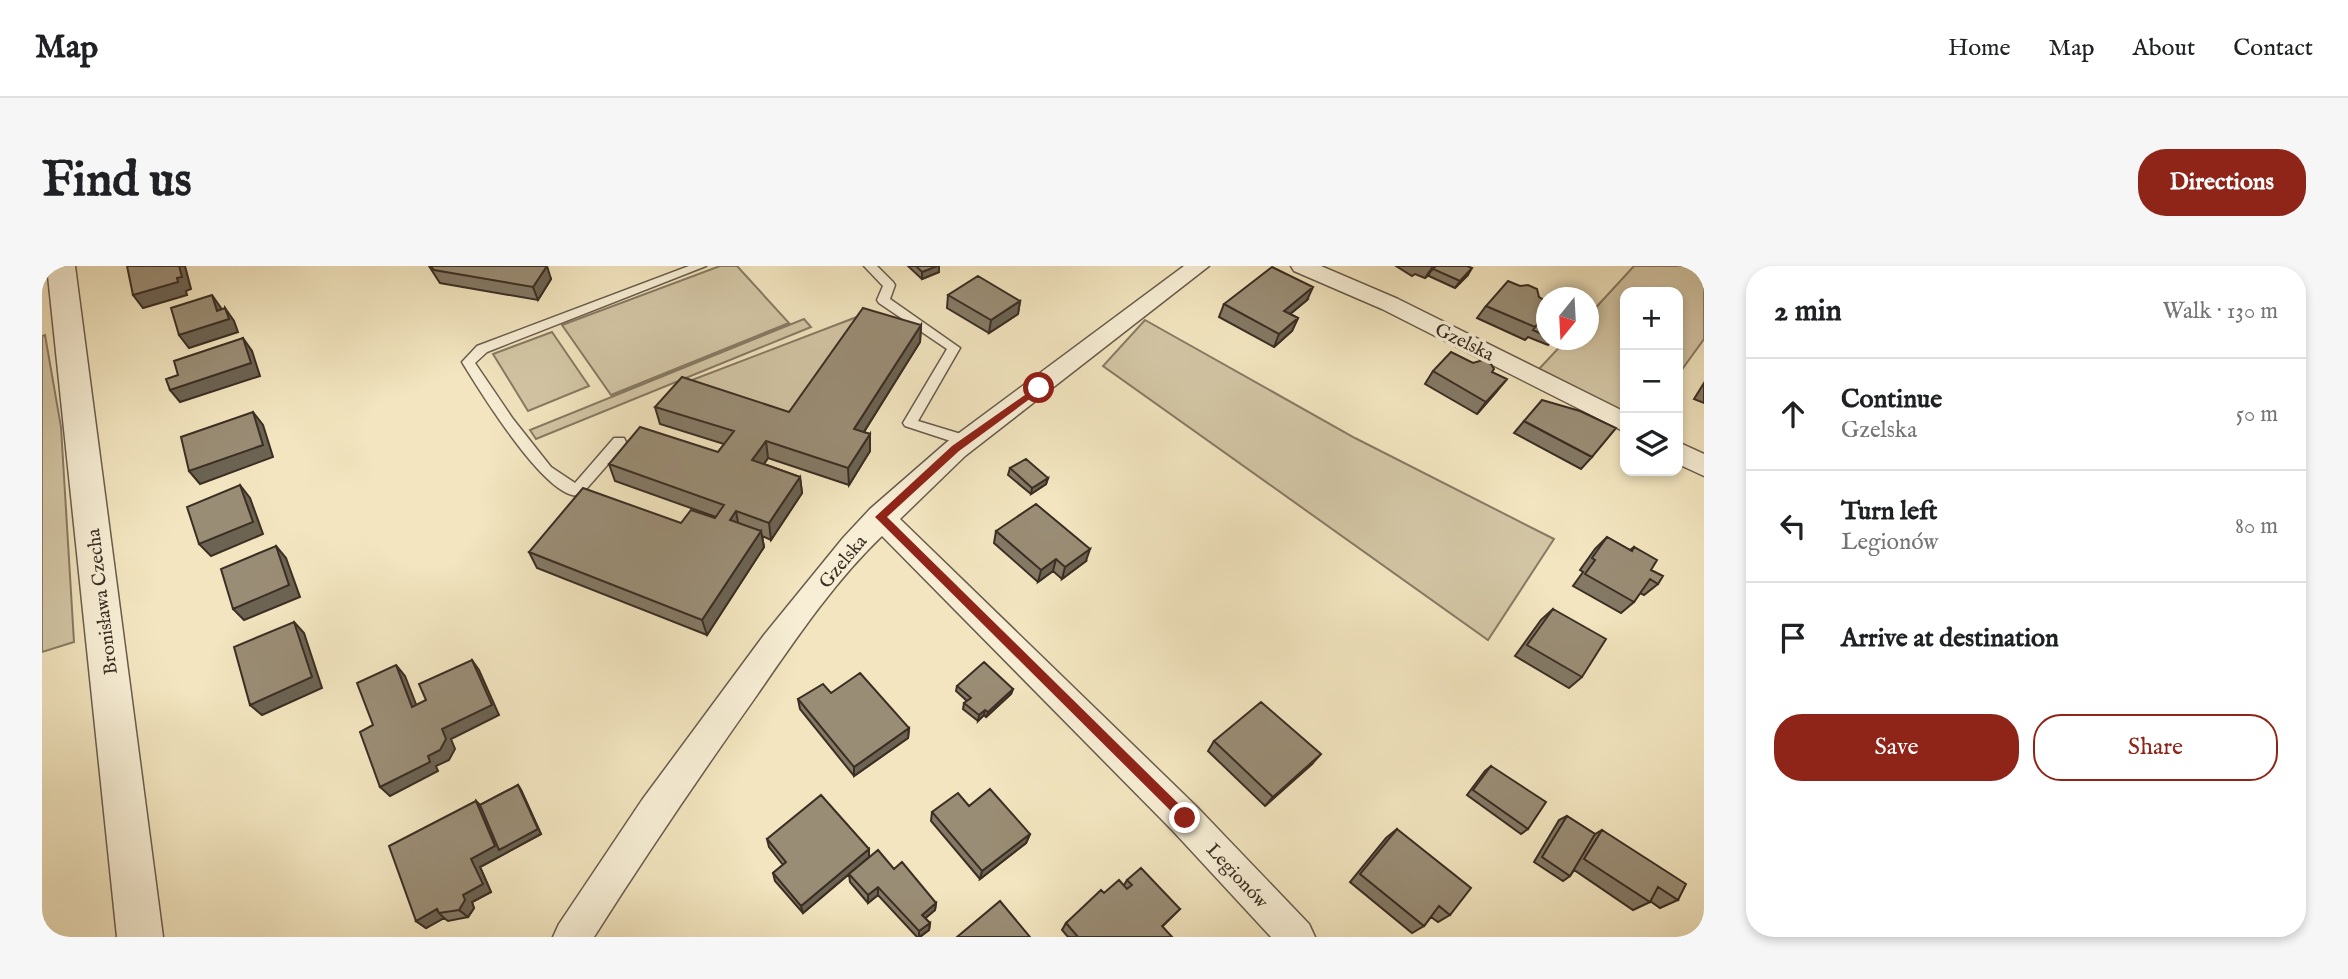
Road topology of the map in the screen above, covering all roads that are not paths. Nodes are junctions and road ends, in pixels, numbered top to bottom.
1 (61, 266) edge
2 (700, 266) edge
3 (870, 266) edge
4 (1198, 266) edge
5 (1302, 266) edge
6 (1620, 420) edge
7 (619, 442) dead end
8 (966, 442) junction
9 (1683, 455) edge
10 (1704, 466) edge
11 (880, 517) junction
12 (140, 937) edge
13 (572, 937) edge
14 (1296, 937) edge

1 - 12 street, Bronisława Czecha
2 - 7 lane
3 - 8 lane
4 - 8 street, Gzelska
5 - 6 street, Gzelska
8 - 11 street, Gzelska
9 - 10 street
11 - 13 street, Gzelska
11 - 14 street, Legionów

